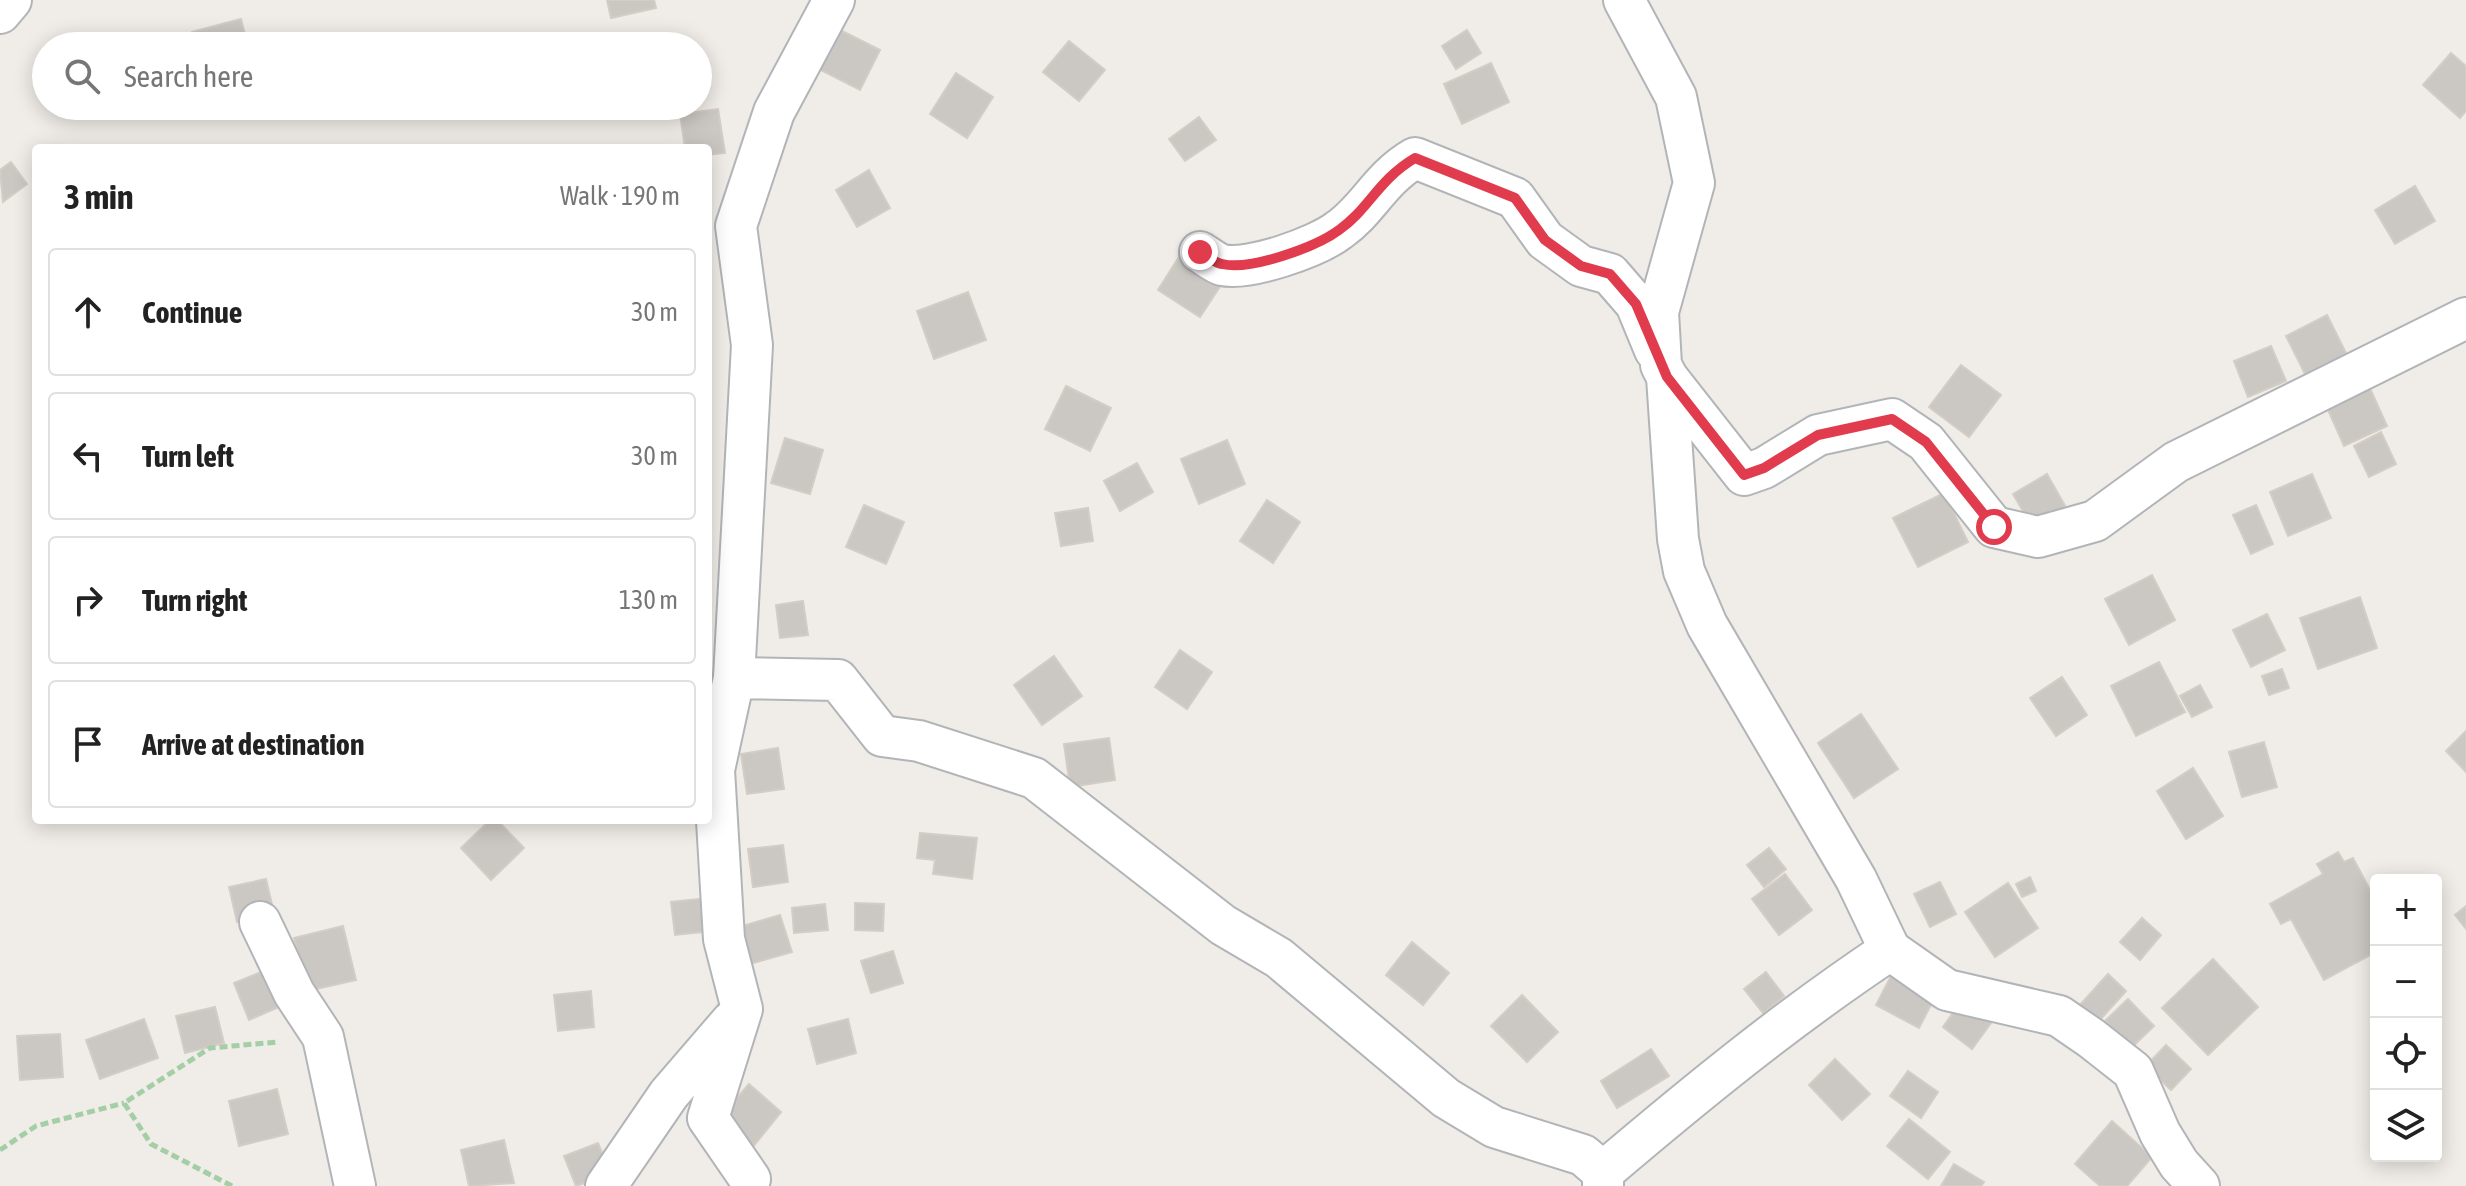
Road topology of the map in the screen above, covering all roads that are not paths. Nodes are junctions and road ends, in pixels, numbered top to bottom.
1 (11, 0) edge
2 (834, 0) edge
3 (1624, 0) edge
4 (0, 13) edge
5 (1200, 252) dead end
6 (2466, 318) edge
7 (1664, 371) junction
8 (734, 678) junction
9 (260, 922) dead end
10 (1890, 950) junction
11 (742, 1009) junction
12 (750, 1179) dead end
13 (1603, 1179) edge
14 (355, 1186) edge
15 (606, 1186) edge
16 (2199, 1186) edge

1 - 4 street
2 - 8 street
3 - 7 street
5 - 7 street
6 - 7 street
7 - 10 street
8 - 11 street
8 - 13 street
9 - 14 street
10 - 13 street
10 - 16 street
11 - 12 street
11 - 15 street

